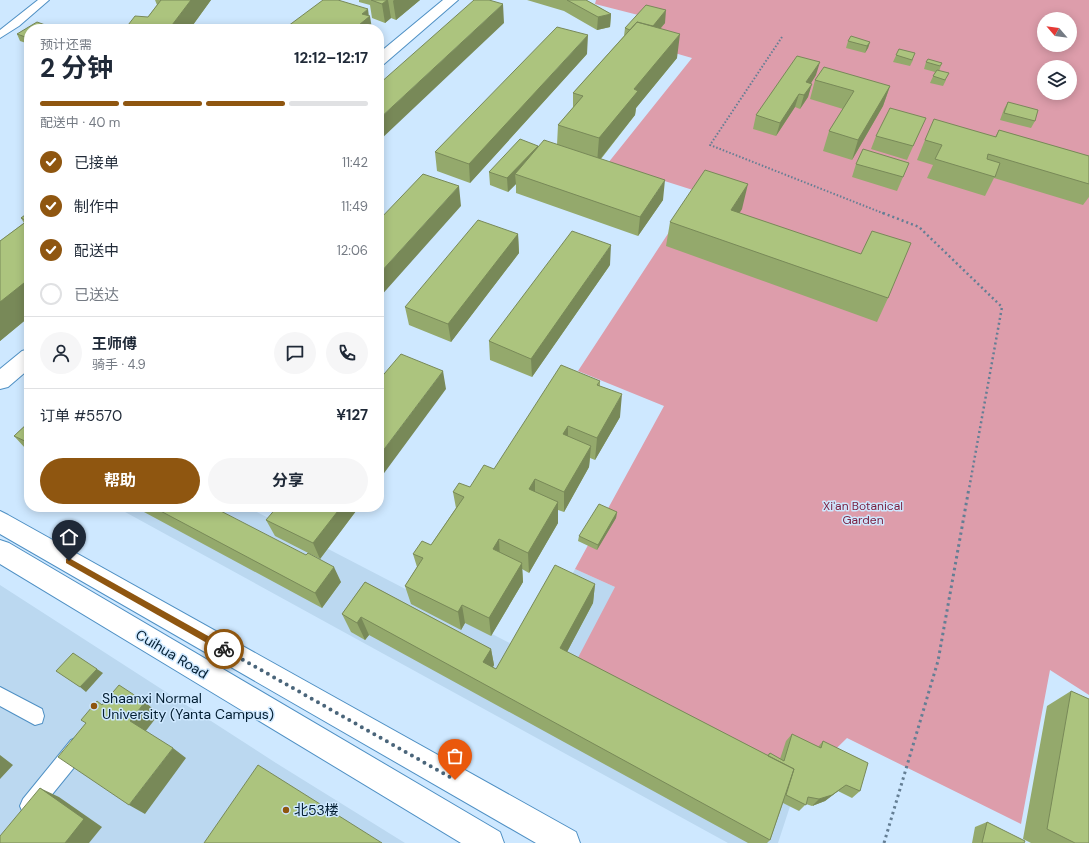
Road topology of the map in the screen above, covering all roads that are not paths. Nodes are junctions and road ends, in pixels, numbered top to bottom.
1 (44, 0) edge
2 (451, 0) edge
3 (0, 35) edge
4 (384, 57) edge
5 (24, 361) edge
6 (0, 381) edge
7 (0, 522) edge
8 (0, 551) edge
9 (0, 696) edge
10 (35, 716) dead end
11 (89, 732) edge
12 (20, 818) edge
13 (489, 843) edge
14 (565, 843) edge

1 - 3 lane
2 - 4 main road
5 - 6 main road
7 - 14 main road
8 - 13 main road, Cuihua Road
9 - 10 lane
11 - 12 lane

